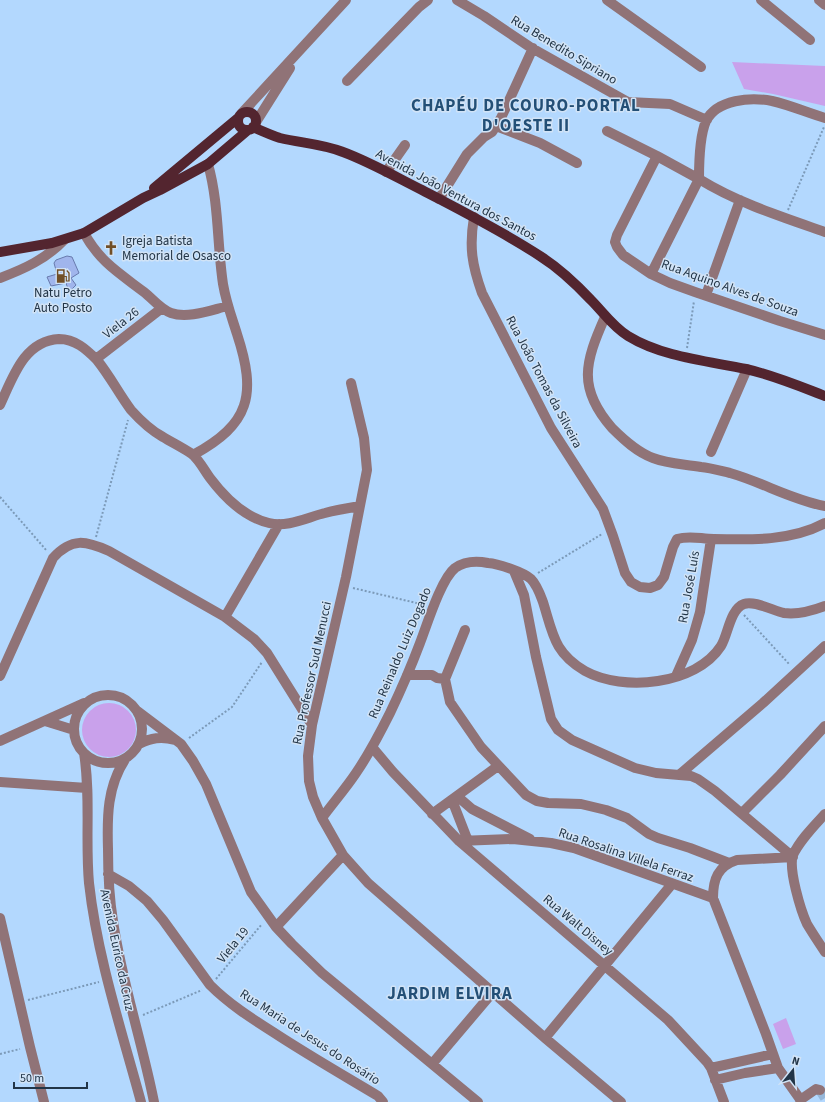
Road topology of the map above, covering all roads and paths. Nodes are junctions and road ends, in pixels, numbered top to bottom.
1 (346, 0) edge
2 (428, 0) edge
3 (457, 0) edge
4 (607, 0) edge
5 (761, 0) edge
6 (819, 0) edge
7 (825, 5) edge
8 (810, 40) dead end
9 (304, 46) junction
10 (533, 48) junction
11 (701, 67) dead end
12 (346, 81) dead end
13 (240, 116) junction
14 (825, 118) edge
15 (707, 120) junction
16 (825, 125) edge
17 (496, 126) junction
18 (252, 127) junction
19 (607, 131) dead end
20 (405, 146) dead end
21 (658, 156) junction
22 (577, 163) dead end
23 (208, 164) junction
24 (386, 172) junction
25 (699, 179) junction
26 (143, 198) junction
27 (439, 199) junction
28 (740, 200) junction
29 (474, 217) junction
30 (785, 218) junction
31 (825, 232) edge
32 (84, 233) junction
33 (64, 240) junction
34 (0, 252) edge
35 (651, 274) junction
36 (0, 278) edge
37 (696, 292) junction
38 (706, 295) junction
39 (228, 306) junction
40 (162, 308) junction
41 (605, 317) junction
42 (825, 335) edge
43 (687, 349) dead end
44 (96, 359) junction
45 (747, 369) junction
46 (351, 384) dead end
47 (825, 396) edge
48 (0, 404) edge
49 (131, 409) junction
50 (710, 452) dead end
51 (193, 455) junction
52 (0, 497) edge
53 (360, 506) junction
54 (825, 506) edge
55 (825, 523) edge
56 (278, 524) junction
57 (611, 529) junction
58 (711, 539) junction
59 (94, 544) junction
60 (53, 558) junction
61 (514, 571) junction
62 (530, 578) junction
63 (344, 586) junction
64 (825, 606) edge
65 (434, 607) junction
66 (738, 608) junction
67 (225, 617) junction
68 (465, 630) dead end
69 (825, 646) edge
70 (267, 653) junction
71 (796, 672) junction
72 (407, 675) junction
73 (0, 676) edge
74 (676, 676) junction
75 (445, 679) junction
76 (87, 702) junction
77 (136, 710) junction
78 (45, 721) junction
79 (312, 725) junction
80 (825, 726) edge
81 (74, 730) junction
82 (0, 741) edge
83 (179, 742) junction
84 (139, 744) junction
85 (372, 747) junction
86 (84, 753) junction
87 (126, 758) junction
88 (498, 766) junction
89 (679, 775) junction
90 (0, 782) edge
91 (87, 788) junction
92 (454, 798) junction
93 (742, 813) junction
94 (432, 814) junction
95 (825, 814) edge
96 (322, 818) junction
97 (463, 841) junction
98 (533, 841) junction
99 (343, 855) junction
100 (793, 857) junction
101 (729, 863) junction
102 (108, 874) junction
103 (672, 884) junction
104 (713, 898) junction
105 (268, 916) junction
106 (0, 918) edge
107 (276, 927) junction
108 (3, 951) edge
109 (825, 952) edge
110 (604, 965) junction
111 (108, 980) junction
112 (210, 985) junction
113 (493, 992) junction
114 (19, 1002) junction
115 (134, 1019) junction
116 (545, 1038) junction
117 (30, 1047) junction
118 (0, 1054) edge
119 (773, 1054) junction
120 (432, 1064) junction
121 (711, 1068) junction
122 (778, 1068) junction
123 (715, 1080) junction
124 (820, 1090) dead end
125 (801, 1101) edge
126 (44, 1102) edge
127 (141, 1102) edge
128 (154, 1102) edge
129 (383, 1102) edge
130 (478, 1102) edge
131 (621, 1102) edge
132 (724, 1102) edge

1 - 9 street
2 - 12 street
3 - 10 street, Rua Benedito Sipriano
4 - 11 street
5 - 8 street
6 - 7 street
9 - 13 street
9 - 18 street
10 - 15 street, Rua Benedito Sipriano
10 - 17 street
13 - 18 main road
13 - 18 main road
13 - 26 main road
14 - 15 street
15 - 25 street
16 - 30 path
17 - 22 street
17 - 27 street
18 - 23 main road
18 - 24 main road, Avenida João Ventura dos Santos
19 - 21 street
20 - 24 street
21 - 25 street
21 - 35 street, Rua Aquino Alves de Souza
23 - 26 main road
23 - 39 street
24 - 27 main road, Avenida João Ventura dos Santos
25 - 28 street
25 - 35 street
26 - 32 main road
27 - 29 main road, Avenida João Ventura dos Santos
28 - 30 street
28 - 38 street
29 - 41 main road, Avenida João Ventura dos Santos
29 - 57 street, Rua João Tomas da Silveira
30 - 31 street
32 - 33 main road
32 - 40 street
33 - 34 main road
33 - 36 street
35 - 37 street, Rua Aquino Alves de Souza
37 - 38 street, Rua Aquino Alves de Souza
37 - 43 path
38 - 42 street, Rua Aquino Alves de Souza
39 - 40 street
39 - 51 street
40 - 44 street, Viela 26
41 - 45 main road, Avenida João Ventura dos Santos
41 - 54 street
44 - 48 street
44 - 49 street
45 - 47 main road, Avenida João Ventura dos Santos
45 - 50 street
46 - 53 street, Rua Professor Sud Menucci
49 - 51 street
49 - 59 path
51 - 56 street
52 - 60 path
53 - 56 street
53 - 63 street, Rua Professor Sud Menucci
55 - 58 street, Rua João Tomas da Silveira
56 - 67 street
57 - 58 street, Rua João Tomas da Silveira
57 - 62 path
58 - 74 street, Rua José Luís
59 - 60 street
59 - 67 street
60 - 73 street
61 - 62 street
61 - 65 street, Rua Reinaldo Luiz Dogado
61 - 89 street
62 - 74 street
63 - 65 path
63 - 79 street, Rua Professor Sud Menucci
64 - 66 street
65 - 72 street, Rua Reinaldo Luiz Dogado
66 - 71 path
66 - 74 street
67 - 70 street
68 - 75 street
69 - 71 street
70 - 79 street
70 - 83 path
71 - 89 street
72 - 75 street
72 - 85 street, Rua Reinaldo Luiz Dogado
75 - 88 street
76 - 77 street
76 - 78 street
76 - 81 street
77 - 83 street
77 - 84 street
78 - 81 street
78 - 82 street
79 - 96 street, Rua Professor Sud Menucci
80 - 93 street
81 - 86 street
83 - 84 street
83 - 105 street
84 - 87 street
85 - 94 street, Rua Walt Disney
85 - 96 street, Rua Reinaldo Luiz Dogado
86 - 87 street
86 - 91 street, Avenida Eurico da Cruz
87 - 102 street, Avenida Eurico da Cruz
88 - 92 street
88 - 101 street
89 - 93 street
90 - 91 street
91 - 111 street, Avenida Eurico da Cruz
92 - 94 street
92 - 97 street
92 - 98 street
93 - 100 street
94 - 97 street, Rua Walt Disney
95 - 100 street
96 - 99 street, Rua Professor Sud Menucci
97 - 98 street, Rua Rosalina Villela Ferraz
97 - 110 street, Rua Walt Disney
98 - 103 street, Rua Rosalina Villela Ferraz
99 - 107 street
99 - 113 street, Rua Professor Sud Menucci
100 - 101 street
100 - 109 street
101 - 104 street
102 - 112 street, Rua Maria de Jesus do Rosário
102 - 115 street, Avenida Eurico da Cruz
103 - 104 street, Rua Rosalina Villela Ferraz
103 - 110 street
104 - 119 street
105 - 107 street
105 - 112 path, Viela 19
106 - 108 street
107 - 120 street
108 - 114 street
110 - 116 street
110 - 121 street, Rua Walt Disney
111 - 114 path
111 - 127 street, Avenida Eurico da Cruz
112 - 115 path, Viela 19
112 - 129 street, Rua Maria de Jesus do Rosário
113 - 116 street, Rua Professor Sud Menucci
113 - 120 street
114 - 117 street
115 - 128 street, Avenida Eurico da Cruz
116 - 131 street, Rua Professor Sud Menucci
117 - 118 path
117 - 126 street
119 - 121 street
119 - 122 street
120 - 130 street
121 - 123 street
122 - 123 street
122 - 125 street
123 - 132 street
124 - 125 street

